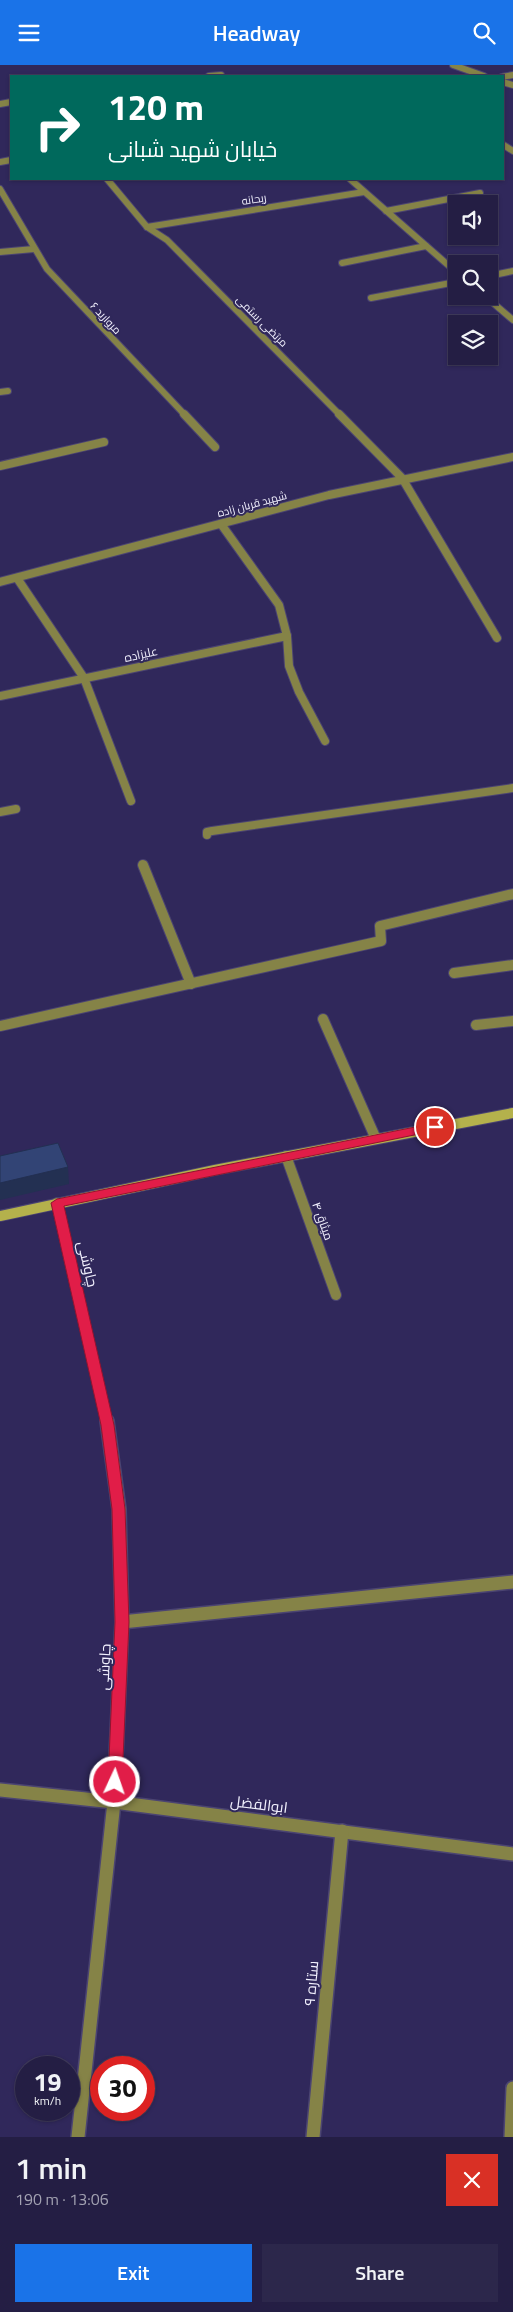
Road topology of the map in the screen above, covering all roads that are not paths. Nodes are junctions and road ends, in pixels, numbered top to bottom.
1 (453, 65) edge
2 (481, 75) edge
3 (108, 180) edge
4 (351, 180) edge
5 (0, 189) edge
6 (364, 191) junction
7 (480, 193) dead end
8 (386, 211) junction
9 (147, 227) junction
10 (426, 246) junction
11 (34, 249) junction
12 (0, 252) edge
13 (342, 263) dead end
14 (448, 265) edge
15 (513, 271) edge
16 (498, 274) edge
17 (448, 284) edge
18 (371, 298) dead end
19 (496, 305) edge
20 (513, 320) edge
21 (8, 391) dead end
22 (0, 392) edge
23 (104, 442) dead end
24 (215, 447) dead end
25 (513, 457) edge
26 (0, 466) edge
27 (402, 478) junction
28 (221, 523) junction
29 (17, 578) junction
30 (0, 582) edge
31 (288, 635) junction
32 (497, 638) dead end
33 (84, 678) junction
34 (0, 696) edge
35 (325, 741) dead end
36 (513, 788) edge
37 (131, 801) dead end
38 (16, 809) dead end
39 (0, 812) edge
40 (207, 835) dead end
41 (143, 865) dead end
42 (513, 894) edge
43 (513, 965) edge
44 (454, 973) dead end
45 (191, 984) junction
46 (323, 1019) dead end
47 (513, 1021) edge
48 (476, 1025) dead end
49 (0, 1026) edge
50 (513, 1113) edge
51 (376, 1139) junction
52 (286, 1156) junction
53 (57, 1203) junction
54 (0, 1216) edge
55 (336, 1295) dead end
56 (513, 1582) edge
57 (122, 1622) junction
58 (0, 1789) edge
59 (114, 1802) junction
60 (342, 1831) junction
61 (513, 1854) edge
62 (513, 2088) edge
63 (78, 2137) edge
64 (313, 2137) edge
65 (512, 2137) edge

1 - 2 street
3 - 9 street, مرتضی رستمی
4 - 6 street
5 - 11 street, مروارید ۶
6 - 8 street
6 - 9 street, ریحانه
7 - 8 street
8 - 10 street
9 - 27 street, مرتضی رستمی
10 - 13 street
10 - 14 street
11 - 12 street
11 - 24 street, مروارید ۶
15 - 16 street
17 - 18 street
19 - 20 street
21 - 22 street
23 - 26 street
25 - 27 street, شهید قربان زاده
27 - 28 street, شهید قربان زاده
27 - 32 street, مرتضی رستمی
28 - 29 street, شهید قربان زاده
28 - 31 street
29 - 30 street, شهید قربان زاده
29 - 33 street
31 - 33 street, علیزاده
31 - 35 street
33 - 34 street, علیزاده
33 - 37 street
36 - 40 street
38 - 39 street
41 - 45 street
42 - 45 street
43 - 44 street
45 - 49 street
46 - 51 street
47 - 48 street
50 - 51 street
51 - 52 street
52 - 53 street
52 - 55 street, میثاق ۴
53 - 54 street
53 - 57 street, چاوشی
56 - 57 street
57 - 59 street, چاوشی
58 - 59 street, ابوالفضل
59 - 60 street, ابوالفضل
59 - 63 street, چاوشی
60 - 61 street, ابوالفضل
60 - 64 street, ستاره ۹
62 - 65 street

